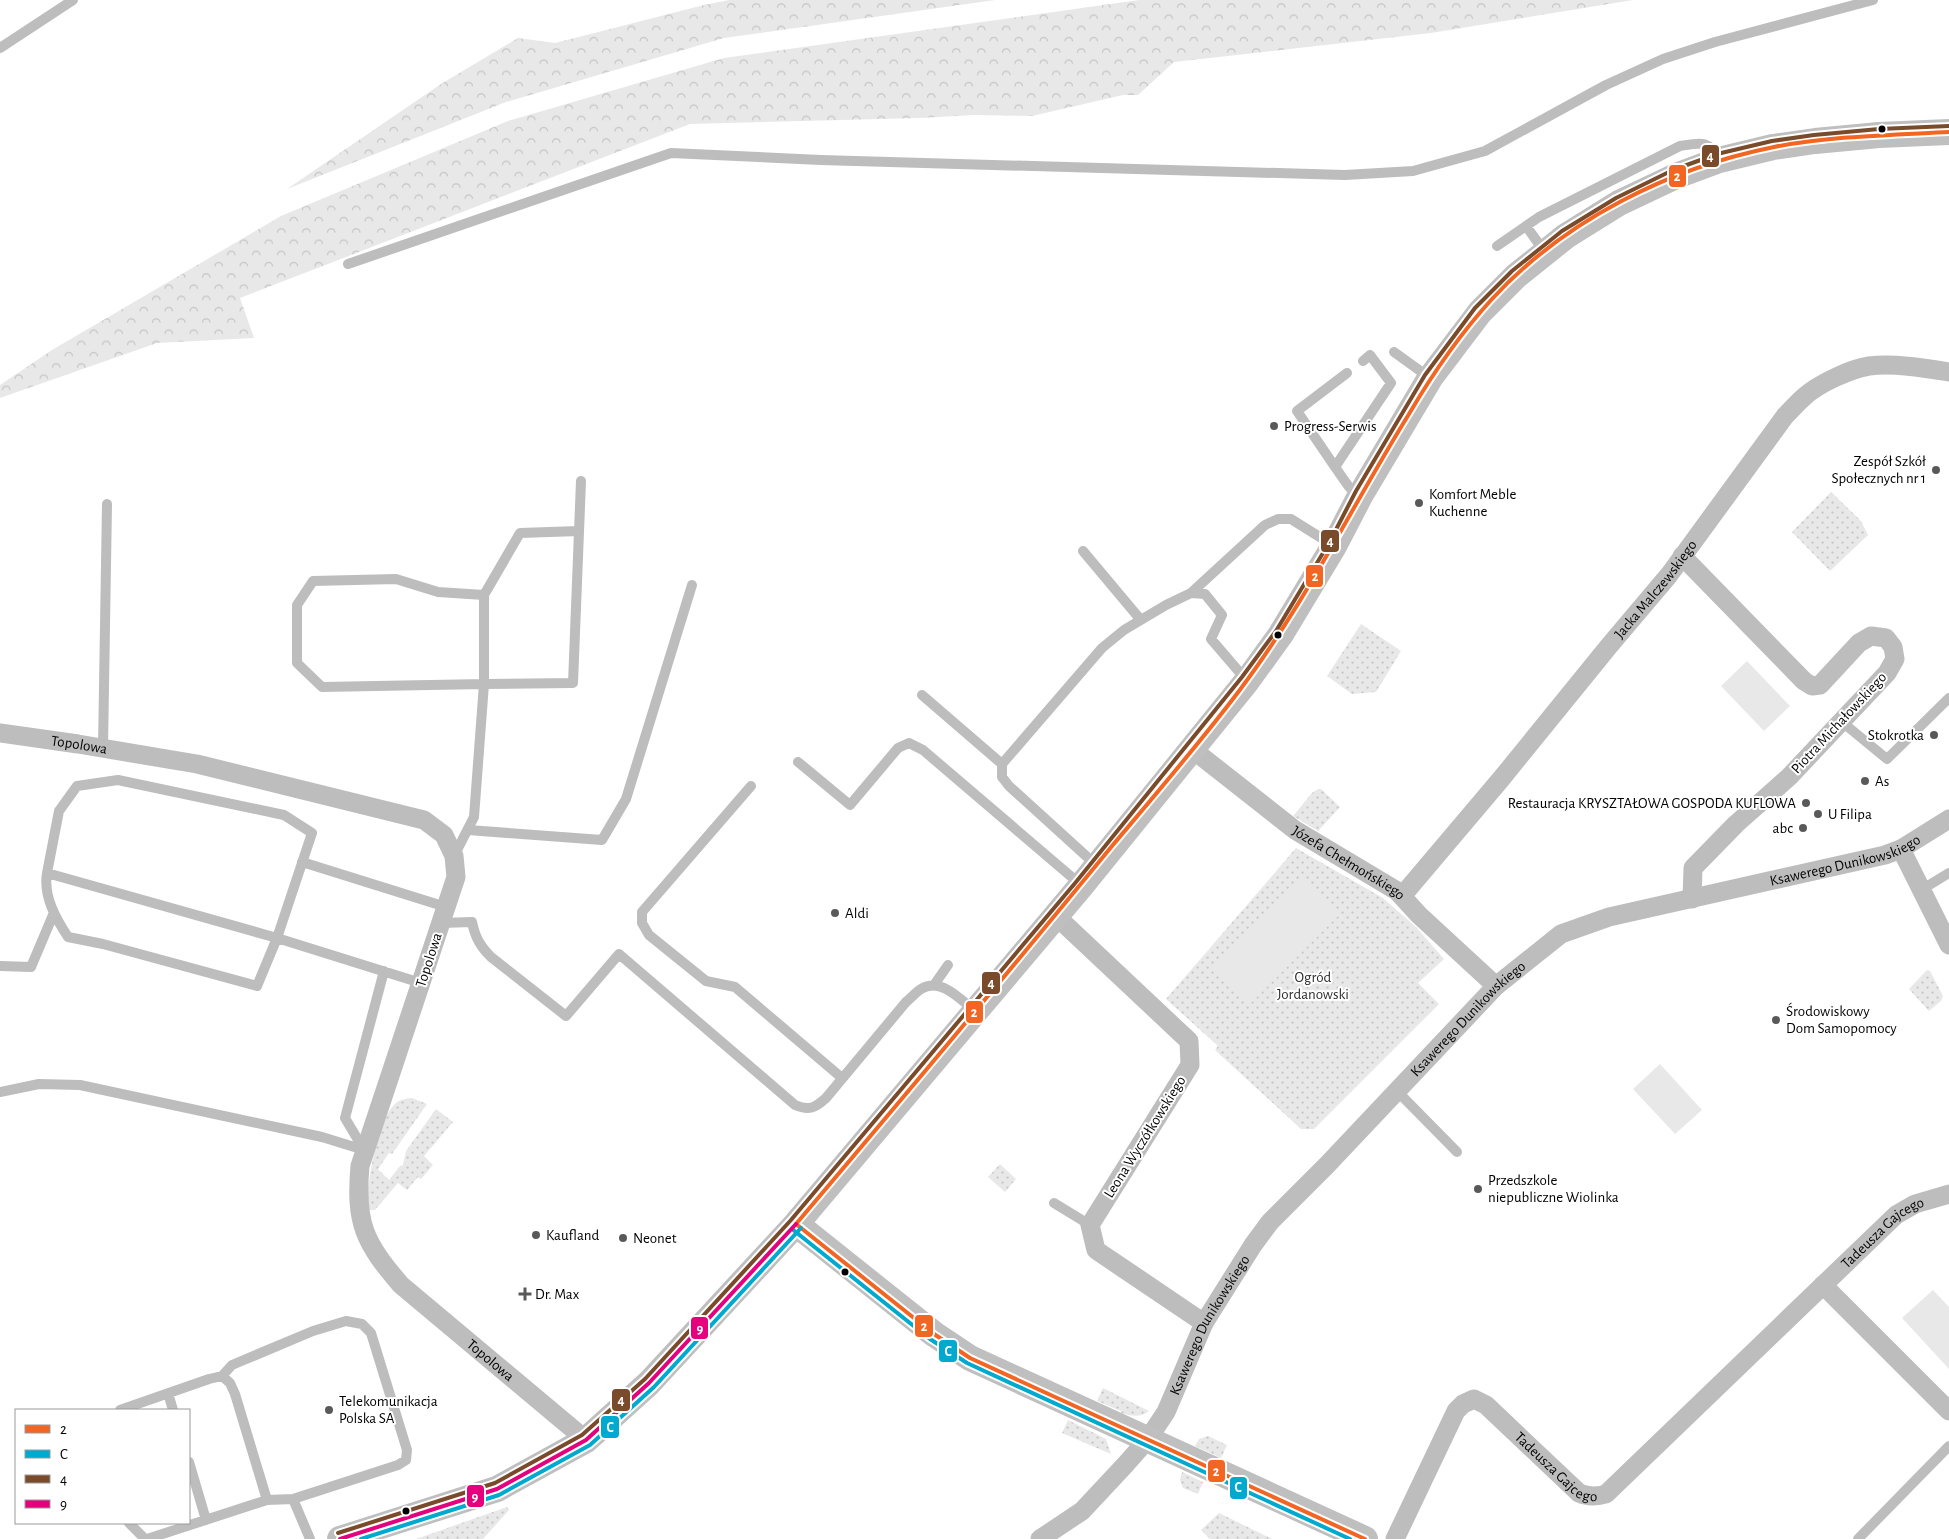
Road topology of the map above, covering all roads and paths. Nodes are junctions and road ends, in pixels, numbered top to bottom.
1 (73, 0) edge
2 (1873, 0) edge
3 (0, 48) edge
4 (1949, 132) edge
5 (1719, 160) junction
6 (1526, 226) junction
7 (1496, 246) dead end
8 (1545, 252) junction
9 (348, 264) dead end
10 (1394, 352) dead end
11 (1363, 361) dead end
12 (1949, 372) edge
13 (1348, 373) dead end
14 (1430, 378) junction
15 (1335, 467) junction
16 (581, 481) dead end
17 (1361, 494) junction
18 (107, 504) dead end
19 (579, 531) junction
20 (1334, 546) junction
21 (1083, 551) dead end
22 (1682, 556) junction
23 (692, 585) dead end
24 (1191, 593) junction
25 (484, 595) junction
26 (1140, 619) junction
27 (1247, 680) junction
28 (484, 684) junction
29 (922, 695) dead end
30 (1949, 698) edge
31 (1842, 722) junction
32 (0, 733) edge
33 (103, 748) junction
34 (1192, 749) junction
35 (798, 762) dead end
36 (1002, 764) junction
37 (751, 786) dead end
38 (1949, 819) edge
39 (468, 830) junction
40 (1901, 849) junction
41 (454, 856) junction
42 (302, 862) junction
43 (1949, 872) edge
44 (47, 873) junction
45 (1089, 876) junction
46 (1921, 890) junction
47 (1402, 896) junction
48 (1692, 899) junction
49 (53, 915) junction
50 (444, 915) junction
51 (1056, 916) junction
52 (276, 938) junction
53 (1949, 944) edge
54 (948, 965) dead end
55 (0, 966) edge
56 (384, 971) junction
57 (421, 983) junction
58 (934, 985) junction
59 (1496, 986) junction
60 (976, 1012) junction
61 (842, 1078) junction
62 (1397, 1091) junction
63 (0, 1092) edge
64 (364, 1150) junction
65 (1457, 1152) dead end
66 (1949, 1194) edge
67 (1054, 1203) dead end
68 (796, 1224) junction
69 (1090, 1225) junction
70 (1823, 1285) junction
71 (1204, 1323) junction
72 (222, 1376) junction
73 (168, 1393) junction
74 (123, 1409) edge
75 (173, 1409) edge
76 (1949, 1411) edge
77 (1148, 1439) junction
78 (586, 1440) junction
79 (1949, 1446) edge
80 (190, 1465) edge
81 (293, 1499) junction
82 (267, 1500) junction
83 (206, 1520) junction
84 (130, 1524) edge
85 (146, 1539) edge
86 (310, 1539) edge
87 (340, 1539) edge
88 (1040, 1539) edge
89 (1365, 1539) edge
90 (1395, 1539) edge
91 (1858, 1539) edge

1 - 3 lane
2 - 9 lane
4 - 5 street
5 - 6 lane
5 - 8 street
6 - 7 lane
6 - 8 lane
8 - 14 street
10 - 14 lane
11 - 15 lane
12 - 22 street, Jacka Malczewskiego
13 - 15 lane
14 - 17 street
15 - 17 lane
16 - 19 lane
17 - 20 street
18 - 33 lane
19 - 25 lane
19 - 28 lane
20 - 24 lane
20 - 27 street
21 - 26 lane
22 - 31 street, Piotra Michałowskiego
22 - 47 street, Jacka Malczewskiego
23 - 39 lane
24 - 26 lane
24 - 27 lane
25 - 28 lane
25 - 28 lane
26 - 36 lane
27 - 34 street
28 - 39 lane
29 - 36 lane
30 - 31 lane
31 - 48 street, Piotra Michałowskiego
32 - 33 street, Topolowa
33 - 41 street, Topolowa
34 - 45 street
34 - 47 street, Józefa Chełmońskiego
35 - 45 lane
36 - 45 lane
37 - 61 lane
38 - 40 street, Ksawerego Dunikowskiego
39 - 41 lane
40 - 46 street
40 - 48 street, Ksawerego Dunikowskiego
41 - 50 street, Topolowa
42 - 44 lane
42 - 50 lane
42 - 52 lane
43 - 46 lane
44 - 49 lane
44 - 52 lane
45 - 51 street
46 - 53 street
47 - 59 street, Józefa Chełmońskiego
48 - 59 street, Ksawerego Dunikowskiego
49 - 52 lane
49 - 55 lane
50 - 57 street, Topolowa
50 - 61 lane
51 - 60 street
51 - 69 street, Leona Wyczółkowskiego
52 - 56 lane
54 - 58 lane
56 - 57 lane
56 - 64 lane
57 - 64 street, Topolowa
58 - 60 lane
58 - 61 lane
59 - 62 street, Ksawerego Dunikowskiego
60 - 68 street
62 - 65 lane
62 - 71 street, Ksawerego Dunikowskiego
63 - 64 lane
64 - 78 street, Topolowa
66 - 70 street, Tadeusza Gajcego
67 - 69 lane
68 - 77 street
68 - 78 street
69 - 71 street
70 - 76 street
70 - 90 street, Tadeusza Gajcego
71 - 77 street, Ksawerego Dunikowskiego
72 - 73 lane
72 - 81 lane
72 - 82 lane
73 - 74 lane
73 - 75 lane
77 - 88 street, Ksawerego Dunikowskiego
77 - 89 street
78 - 87 street
79 - 91 lane
80 - 83 lane
81 - 82 lane
81 - 86 lane
82 - 83 lane
83 - 85 lane
84 - 85 lane

